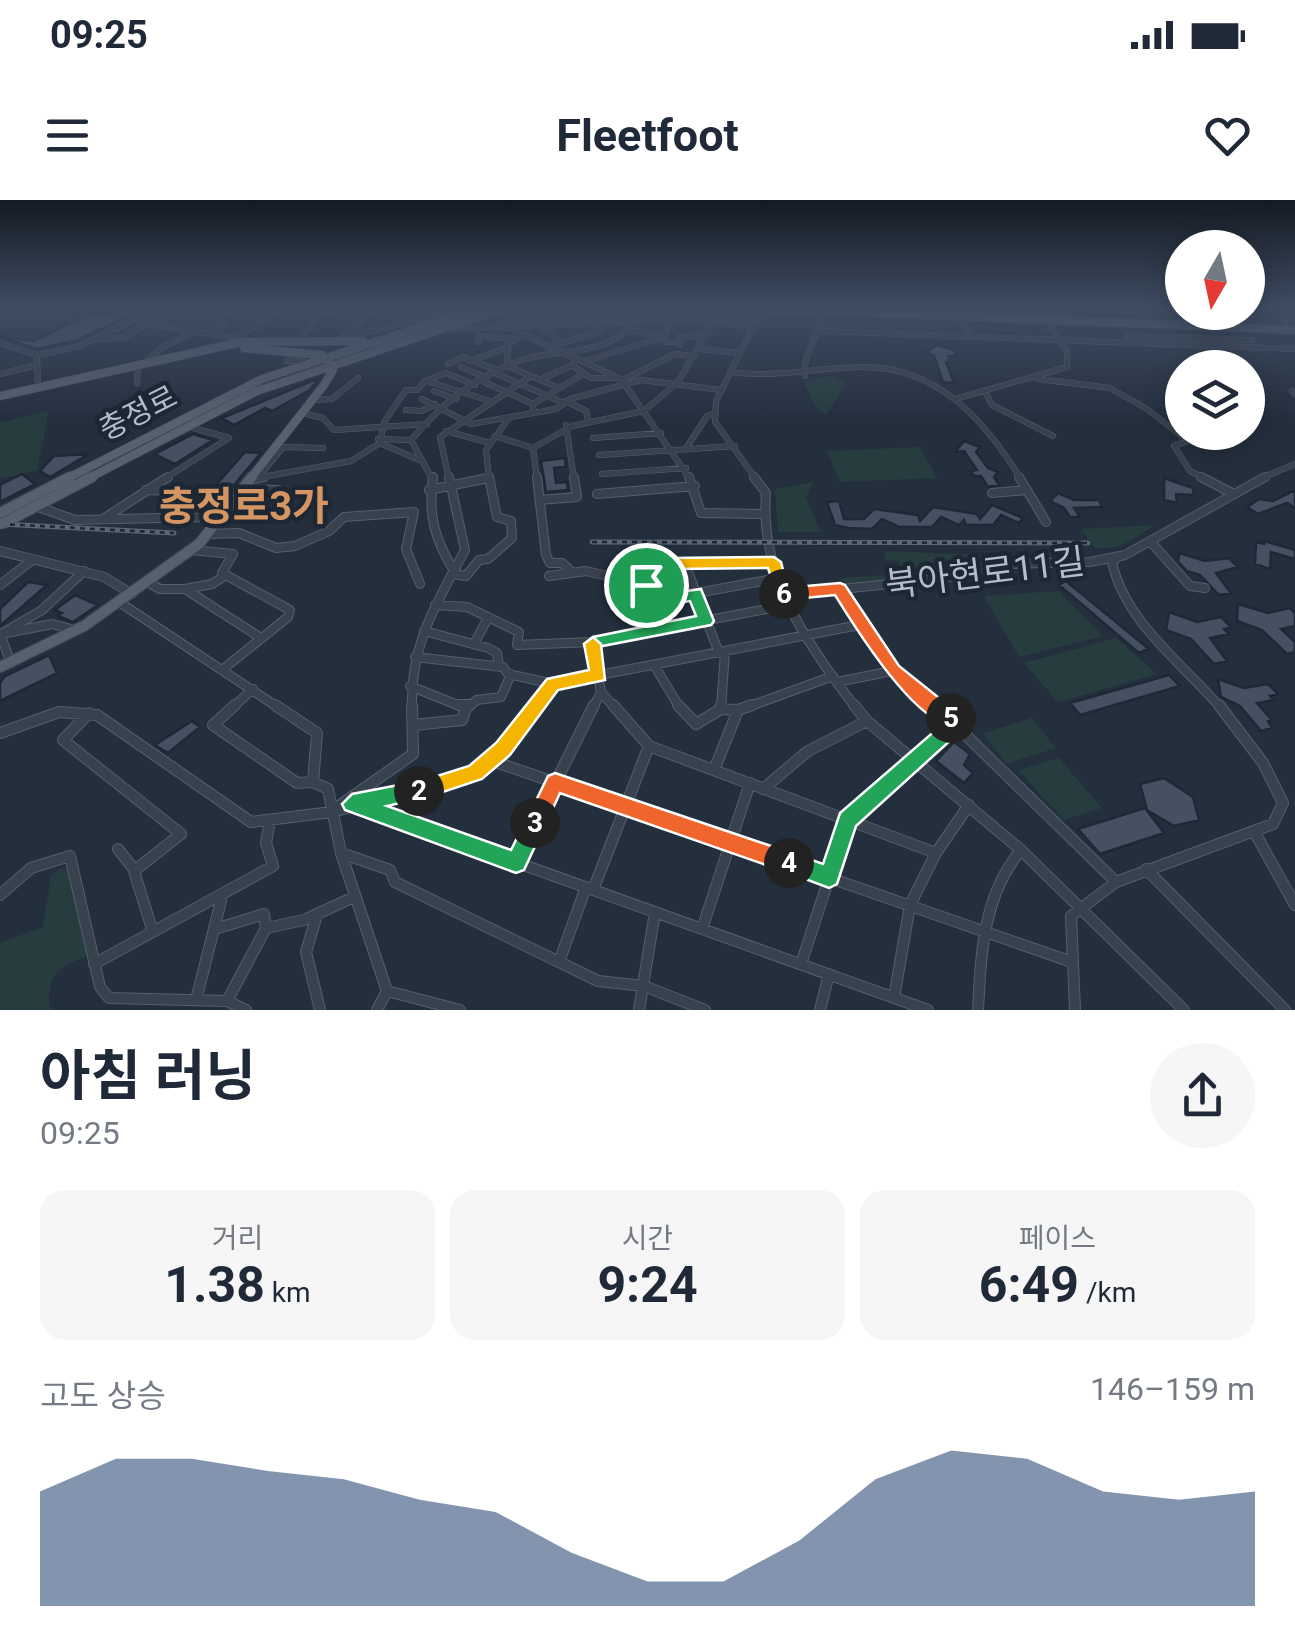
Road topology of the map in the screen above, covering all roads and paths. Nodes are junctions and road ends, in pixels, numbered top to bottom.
1 (6, 345) edge
2 (74, 345) edge
3 (173, 345) edge
4 (226, 345) edge
5 (229, 345) edge
6 (246, 345) edge
7 (369, 345) edge
8 (389, 345) edge
9 (543, 345) edge
10 (556, 345) edge
11 (564, 345) edge
12 (601, 345) edge
13 (635, 345) edge
14 (680, 345) edge
15 (700, 345) edge
16 (744, 345) edge
17 (812, 345) edge
18 (1063, 345) edge
19 (1231, 345) edge
20 (508, 346) joint
21 (212, 347) joint
22 (593, 347) joint
23 (557, 348) junction
24 (698, 348) junction
25 (269, 350) junction
26 (1293, 352) edge
27 (740, 353) junction
28 (680, 354) junction
29 (38, 355) junction
30 (174, 356) junction
31 (474, 356) junction
32 (694, 356) junction
33 (330, 360) junction
34 (577, 362) junction
35 (142, 363) junction
36 (306, 364) junction
37 (448, 364) dead end
38 (38, 365) junction
39 (508, 366) junction
40 (462, 368) dead end
41 (497, 372) junction
42 (730, 372) junction
43 (0, 374) edge
44 (583, 374) junction
45 (531, 376) junction
46 (805, 376) junction
47 (358, 378) dead end
48 (262, 379) junction
49 (1038, 379) junction
50 (541, 380) junction
51 (425, 381) junction
52 (481, 381) junction
53 (621, 381) junction
54 (678, 382) junction
55 (137, 383) dead end
56 (520, 383) junction
57 (557, 387) junction
58 (38, 388) junction
59 (722, 390) junction
60 (434, 391) dead end
61 (985, 391) junction
62 (466, 392) junction
63 (504, 392) junction
64 (546, 394) junction
65 (0, 397) edge
66 (422, 399) dead end
67 (956, 399) junction
68 (313, 400) junction
69 (456, 400) junction
70 (490, 401) junction
71 (565, 402) junction
72 (434, 404) junction
73 (532, 404) junction
74 (556, 408) junction
75 (406, 410) dead end
76 (446, 410) junction
77 (303, 412) junction
78 (644, 412) junction
79 (534, 413) junction
80 (716, 413) junction
81 (508, 418) junction
82 (461, 420) junction
83 (588, 420) junction
84 (382, 424) junction
85 (427, 424) junction
86 (569, 424) junction
87 (187, 426) junction
88 (417, 432) junction
89 (661, 433) junction
90 (443, 434) junction
91 (1052, 436) dead end
92 (593, 438) dead end
93 (411, 440) junction
94 (492, 440) junction
95 (379, 441) junction
96 (735, 446) junction
97 (687, 447) junction
98 (323, 448) dead end
99 (533, 448) junction
100 (674, 448) junction
101 (120, 455) joint
102 (599, 456) dead end
103 (419, 460) junction
104 (1293, 465) edge
105 (686, 468) junction
106 (602, 474) dead end
107 (251, 477) junction
108 (488, 478) junction
109 (453, 484) junction
110 (695, 486) junction
111 (143, 490) junction
112 (278, 490) dead end
113 (429, 490) junction
114 (1027, 490) junction
115 (238, 491) junction
116 (992, 493) dead end
117 (1232, 493) junction
118 (597, 494) dead end
119 (539, 500) junction
120 (31, 503) junction
121 (763, 514) junction
122 (103, 519) junction
123 (1, 520) edge
124 (216, 522) junction
125 (1046, 522) dead end
126 (208, 534) junction
127 (1147, 543) junction
128 (190, 550) junction
129 (0, 551) edge
130 (1122, 556) junction
131 (651, 559) dead end
132 (31, 561) junction
133 (774, 562) junction
134 (685, 564) junction
135 (84, 571) junction
136 (572, 572) junction
137 (454, 573) junction
138 (649, 573) junction
139 (226, 575) junction
140 (549, 576) dead end
141 (778, 578) junction
142 (149, 583) junction
143 (420, 584) dead end
144 (0, 585) edge
145 (646, 585) junction
146 (1205, 588) dead end
147 (186, 589) junction
148 (840, 589) junction
149 (132, 594) junction
150 (695, 594) junction
151 (786, 600) junction
152 (119, 602) junction
153 (434, 605) junction
154 (488, 618) junction
155 (706, 621) junction
156 (859, 625) junction
157 (75, 630) junction
158 (424, 631) junction
159 (1, 634) edge
160 (261, 638) junction
161 (803, 638) junction
162 (474, 642) junction
163 (592, 642) junction
164 (722, 653) junction
165 (415, 657) junction
166 (6, 665) edge
167 (654, 665) junction
168 (499, 667) junction
169 (222, 670) junction
170 (892, 671) junction
171 (510, 674) junction
172 (599, 675) junction
173 (835, 679) junction
174 (553, 684) junction
175 (410, 686) junction
176 (253, 689) junction
177 (602, 692) junction
178 (466, 708) junction
179 (721, 709) junction
180 (738, 710) junction
181 (89, 713) junction
182 (867, 721) junction
183 (957, 724) junction
184 (414, 726) junction
185 (0, 733) edge
186 (650, 746) junction
187 (490, 760) junction
188 (917, 760) junction
189 (714, 770) junction
190 (313, 782) junction
191 (555, 782) junction
192 (750, 784) junction
193 (762, 788) junction
194 (352, 804) junction
195 (969, 804) junction
196 (625, 806) junction
197 (332, 812) junction
198 (270, 820) junction
199 (848, 820) junction
200 (1256, 833) junction
201 (730, 843) junction
202 (118, 848) dead end
203 (1021, 850) junction
204 (340, 852) junction
205 (936, 853) junction
206 (516, 862) junction
207 (1146, 869) junction
208 (134, 872) junction
209 (829, 877) junction
210 (1116, 882) junction
211 (589, 888) junction
212 (0, 895) edge
213 (354, 897) junction
214 (221, 901) junction
215 (910, 904) junction
216 (1295, 905) edge
217 (1081, 911) junction
218 (655, 912) junction
219 (317, 914) junction
220 (266, 928) junction
221 (152, 929) junction
222 (702, 929) junction
223 (215, 930) junction
224 (982, 932) junction
225 (560, 962) junction
226 (1072, 962) junction
227 (94, 964) junction
228 (801, 964) junction
229 (829, 974) junction
230 (644, 986) junction
231 (387, 991) junction
232 (894, 998) junction
233 (196, 1000) junction
234 (226, 1001) junction
235 (246, 1010) edge
236 (320, 1010) edge
237 (377, 1010) edge
238 (460, 1010) edge
239 (639, 1010) edge
240 (705, 1010) edge
241 (820, 1010) edge
242 (928, 1010) edge
243 (978, 1010) edge
244 (1075, 1010) edge
245 (1184, 1010) edge
246 (1284, 1010) edge

1 - 29 street
2 - 29 street
3 - 35 street
4 - 21 main road
5 - 30 main road
6 - 25 main road
7 - 33 main road
8 - 33 main road, 충정로
9 - 23 street
10 - 23 street
11 - 23 street
12 - 22 street
13 - 34 street
14 - 28 street
15 - 24 street
16 - 27 street
17 - 46 street
18 - 49 street
19 - 26 street
20 - 31 street
20 - 39 street
21 - 30 main road
22 - 23 street
23 - 34 street
23 - 39 street
24 - 27 street
24 - 32 street
25 - 33 main road
25 - 48 main road
27 - 42 street
28 - 32 street
28 - 53 street
29 - 38 street
30 - 35 main road
31 - 37 street
31 - 41 street
32 - 54 street
33 - 36 main road, 충정로
33 - 68 main road
33 - 87 main road, 충정로
34 - 44 street
34 - 50 street
34 - 53 street
35 - 55 street
35 - 58 main road
36 - 36 street
36 - 48 main road, 충정로
38 - 43 street
38 - 58 street
39 - 41 street
39 - 45 street
40 - 52 street
41 - 52 street
41 - 56 street
42 - 46 street
42 - 59 street
44 - 53 street
44 - 57 street
45 - 50 street
45 - 56 street
46 - 67 street
47 - 68 street
48 - 120 main road, 충정로
49 - 61 street
49 - 117 street
50 - 57 street
51 - 52 street
51 - 62 street
51 - 84 street
52 - 62 street
52 - 63 street
53 - 54 street
53 - 71 street
53 - 78 street
54 - 59 street
54 - 78 street
56 - 63 street
56 - 64 street
57 - 64 street
58 - 65 main road
59 - 80 street
60 - 69 street
61 - 67 street
61 - 91 street
62 - 69 street
62 - 70 street
63 - 70 street
63 - 73 street
64 - 71 street
64 - 73 street
66 - 72 street
67 - 114 street
68 - 77 main road
69 - 76 street
70 - 82 street
71 - 74 street
71 - 83 street
72 - 75 street
72 - 76 street
73 - 79 street
74 - 79 street
74 - 86 street
76 - 82 street
76 - 85 street
77 - 84 street
77 - 107 main road
78 - 83 street
78 - 89 street
79 - 81 street
80 - 96 street
80 - 97 street
81 - 82 street
81 - 94 street
82 - 90 street
83 - 86 street
84 - 85 street
84 - 95 street
85 - 88 street
86 - 99 street
86 - 119 street
87 - 111 street, 충정로
87 - 120 main road, 충정로
88 - 90 street
88 - 93 street
89 - 92 street
89 - 100 street
90 - 94 street
90 - 109 street
93 - 95 street
93 - 103 street
94 - 99 street
94 - 108 street
95 - 103 street
95 - 107 street
96 - 97 street
96 - 121 street
97 - 100 street
98 - 107 street
99 - 119 street
100 - 102 street
100 - 105 street
101 - 101 street
103 - 113 street
104 - 117 street
105 - 106 street
105 - 110 street
107 - 115 main road
108 - 109 street
108 - 137 street
109 - 113 street
109 - 137 street
110 - 118 street
110 - 121 street
111 - 115 street
111 - 122 street
112 - 115 street
113 - 137 street
114 - 116 street
114 - 125 street
115 - 124 main road
117 - 127 street
119 - 136 street
120 - 122 street
120 - 123 main road, 충정로
121 - 133 street
122 - 124 street
124 - 126 main road
126 - 128 main road
126 - 143 street
127 - 130 street
127 - 146 street
128 - 139 street
128 - 142 main road
129 - 132 street
130 - 148 street, 북아현로11길
130 - 200 street
131 - 138 street
132 - 135 street
132 - 144 street
133 - 134 street
133 - 141 street
134 - 138 street
134 - 150 street
135 - 149 street
135 - 159 street
136 - 140 street
136 - 145 street
137 - 153 street
138 - 145 street
139 - 147 street
139 - 160 street
141 - 150 street
141 - 151 street
142 - 147 street
142 - 149 main road
145 - 150 street
147 - 160 street
148 - 151 street, 북아현로11길
148 - 156 street
149 - 152 main road
150 - 155 street
151 - 155 street, 북아현로11길
151 - 161 street
152 - 157 main road
152 - 169 street
153 - 154 street
153 - 158 street
154 - 162 street
154 - 163 street, 북아현로11길
155 - 163 street, 북아현로11길
155 - 164 street
156 - 161 street
156 - 170 street
157 - 159 street
157 - 166 main road
158 - 162 street
158 - 165 street
159 - 166 street
160 - 169 street
161 - 164 street
161 - 173 street
162 - 168 street
163 - 172 street
164 - 167 street
164 - 179 street
165 - 168 street
165 - 175 street
167 - 172 street
167 - 179 street
168 - 171 street
169 - 176 street
170 - 173 street
170 - 183 street
171 - 174 street
171 - 178 street
172 - 174 street
172 - 177 street
173 - 180 street
173 - 182 street
174 - 187 street
175 - 178 street
175 - 184 street
176 - 190 street
176 - 190 street
177 - 186 street
177 - 191 street
178 - 184 street
179 - 180 street
180 - 189 street
181 - 185 street
181 - 198 street
181 - 208 street
182 - 188 street
182 - 193 street
183 - 188 street
183 - 210 street
184 - 197 street
186 - 189 street
186 - 196 street
187 - 191 street
187 - 194 street
188 - 195 street
188 - 199 street
189 - 192 street
190 - 197 street
191 - 196 street
191 - 206 street
192 - 193 street
192 - 201 street
193 - 199 street
194 - 197 street
194 - 206 street
195 - 203 street
195 - 205 street
196 - 201 street
196 - 211 street
197 - 198 street
197 - 204 street
198 - 214 street
199 - 205 street
199 - 209 street
200 - 207 street
200 - 216 street
201 - 209 street
201 - 222 street
202 - 208 street
203 - 217 street
203 - 224 street
204 - 213 street
204 - 225 street
205 - 215 street
206 - 211 street
207 - 210 street
207 - 246 street
208 - 221 street
209 - 215 street
209 - 228 street
210 - 217 street
211 - 218 street
211 - 225 street
212 - 227 street
213 - 219 street
213 - 231 street
214 - 221 street
214 - 223 street
215 - 224 street
215 - 232 street
217 - 226 street
217 - 245 street
218 - 222 street
218 - 230 street
219 - 220 street
219 - 236 street
220 - 223 street
220 - 234 street
221 - 227 street
222 - 228 street
223 - 233 street
224 - 226 street
224 - 243 street
225 - 230 street
226 - 244 street
227 - 233 street
228 - 229 street
229 - 232 street
229 - 241 street
230 - 239 street
230 - 240 street
231 - 237 street
231 - 238 street
232 - 242 street
233 - 234 street
234 - 235 street

